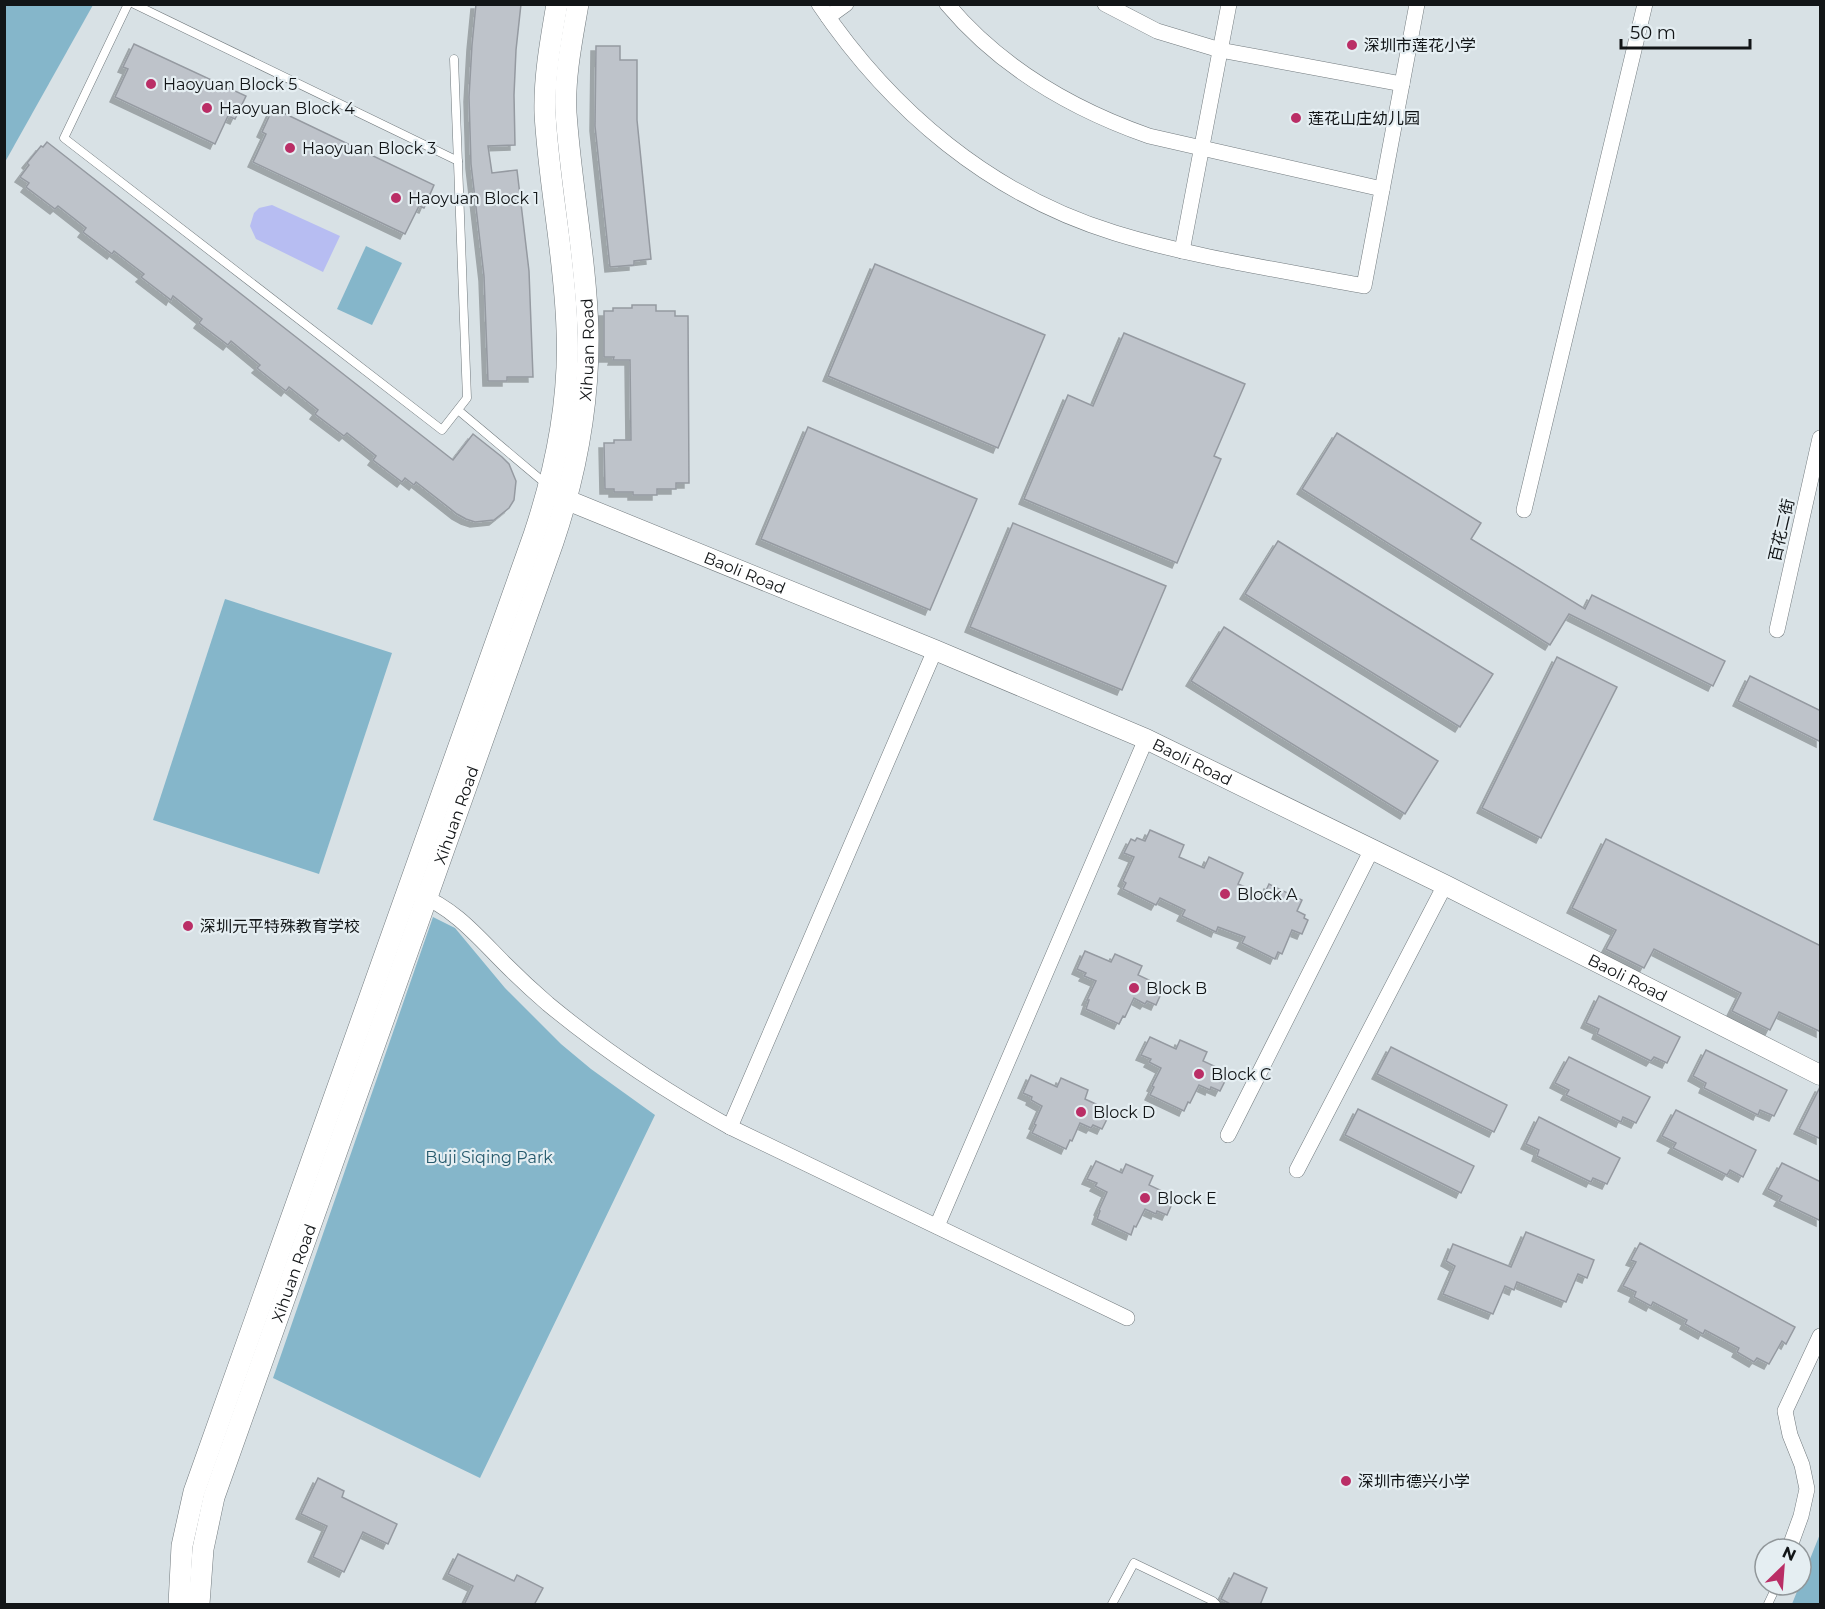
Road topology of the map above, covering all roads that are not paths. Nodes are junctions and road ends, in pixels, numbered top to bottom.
1 (128, 4) edge
2 (134, 4) edge
3 (557, 4) edge
4 (578, 4) edge
5 (846, 4) edge
6 (947, 4) edge
7 (1105, 4) edge
8 (1229, 4) edge
9 (1417, 4) edge
10 (1645, 4) edge
11 (824, 11) edge
12 (1220, 50) junction
13 (454, 59) dead end
14 (1402, 84) junction
15 (1202, 148) junction
16 (458, 161) junction
17 (1382, 189) junction
18 (1182, 251) junction
19 (458, 410) junction
20 (1821, 438) edge
21 (549, 486) junction
22 (567, 500) junction
23 (1524, 510) dead end
24 (1777, 630) dead end
25 (935, 650) junction
26 (1146, 739) junction
27 (1372, 849) junction
28 (1445, 885) junction
29 (417, 895) junction
30 (1821, 1075) edge
31 (730, 1127) junction
32 (1228, 1135) dead end
33 (1297, 1170) dead end
34 (937, 1226) junction
35 (1128, 1318) dead end
36 (1821, 1336) edge
37 (1793, 1537) edge
38 (179, 1605) edge
39 (200, 1605) edge
40 (1112, 1605) edge
41 (1216, 1605) edge

1 - 19 lane
2 - 16 lane
3 - 21 main road, Xihuan Road
4 - 22 main road, Xihuan Road
5 - 11 street
6 - 15 street
7 - 12 street
8 - 12 street
9 - 14 street
10 - 23 street
11 - 18 street
12 - 14 street
12 - 15 street
13 - 16 lane
14 - 17 street
15 - 17 street
15 - 18 street
16 - 19 lane
17 - 18 street
19 - 21 lane
20 - 24 street, 百花二街
21 - 22 street, Baoli Road
21 - 29 main road, Xihuan Road
22 - 25 street, Baoli Road
22 - 29 main road, Xihuan Road
25 - 26 street, Baoli Road
25 - 31 street
26 - 27 street, Baoli Road
26 - 34 street
27 - 28 street, Baoli Road
27 - 32 street
28 - 30 street, Baoli Road
28 - 33 street
29 - 31 street
29 - 38 main road, Xihuan Road
29 - 39 main road, Xihuan Road
31 - 34 street
34 - 35 street
36 - 37 street
40 - 41 lane

